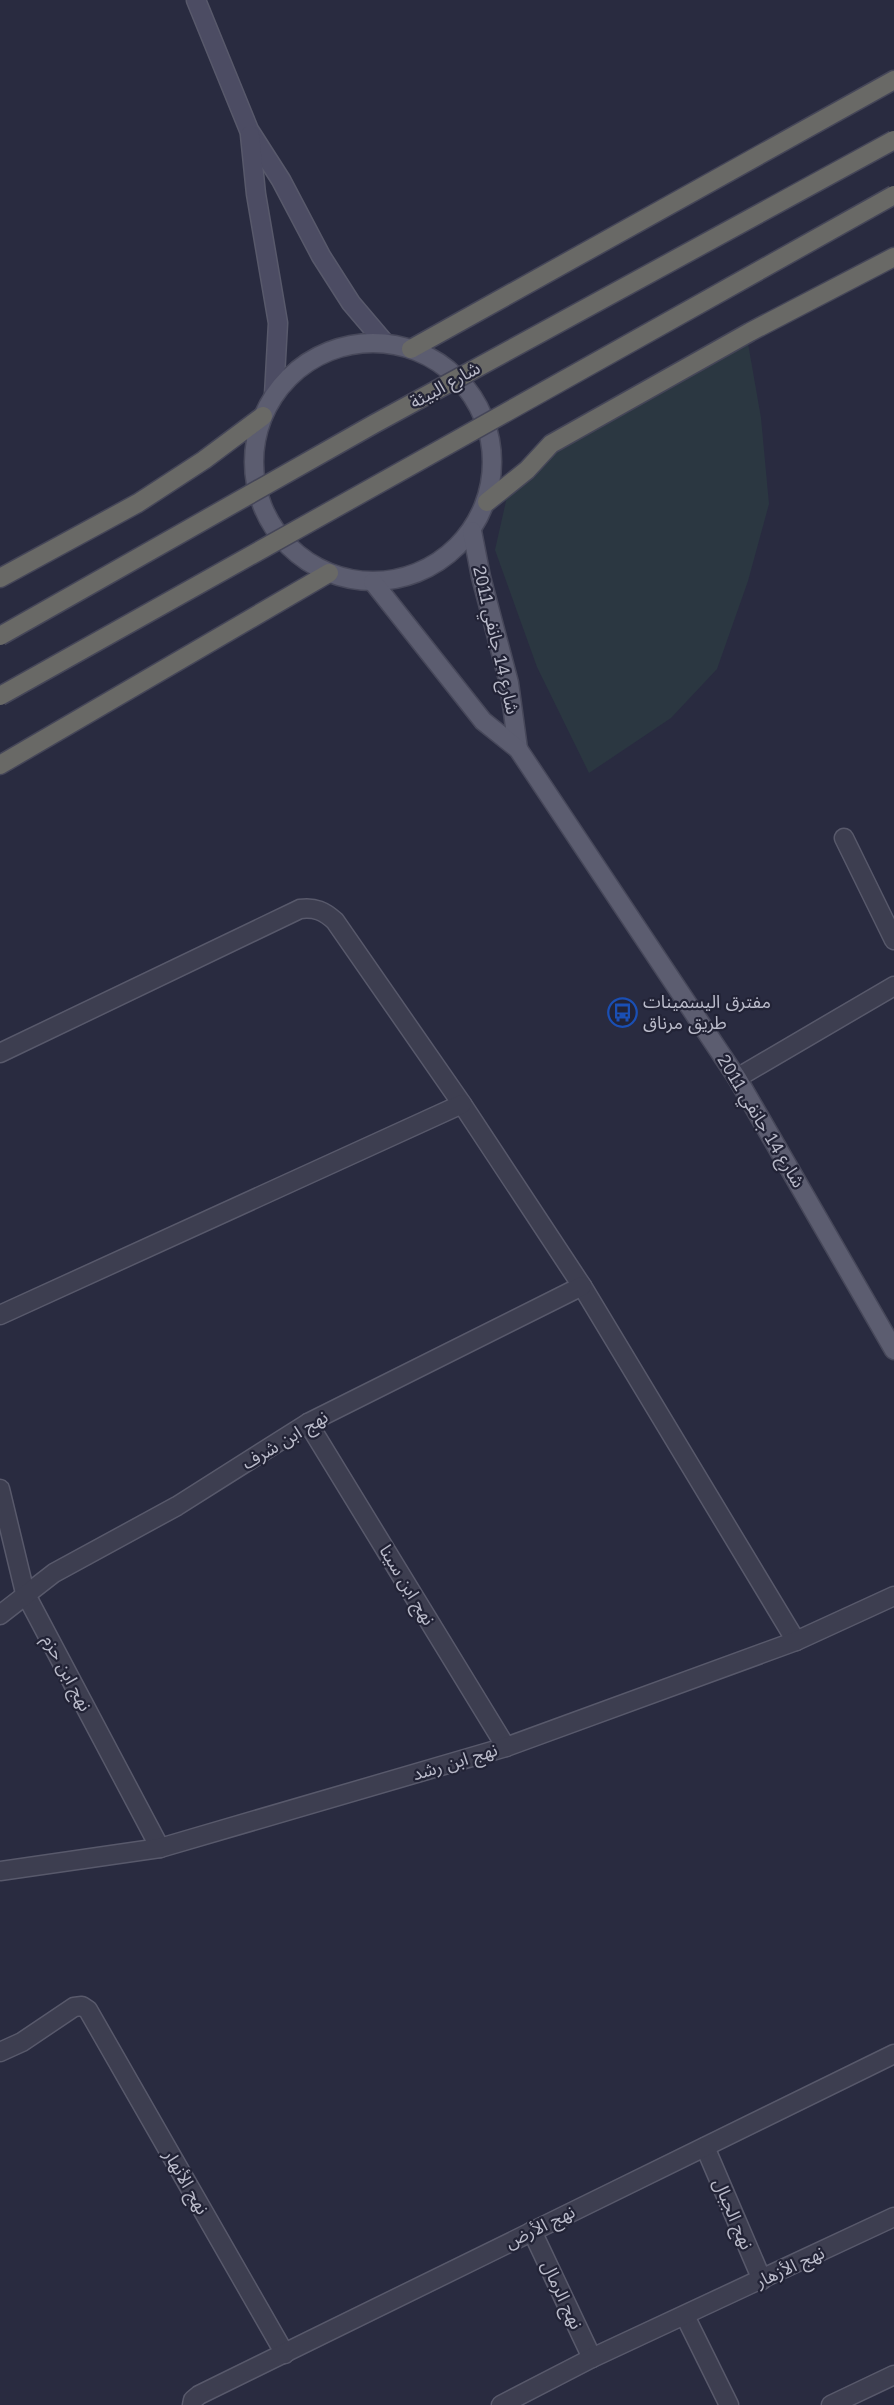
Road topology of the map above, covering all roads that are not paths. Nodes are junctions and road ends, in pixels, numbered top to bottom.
1 (196, 0) edge
2 (894, 80) edge
3 (249, 130) junction
4 (894, 140) edge
5 (894, 195) edge
6 (894, 256) edge
7 (385, 343) junction
8 (411, 349) junction
9 (274, 395) junction
10 (262, 416) junction
11 (487, 502) junction
12 (472, 531) junction
13 (328, 573) junction
14 (0, 578) edge
15 (373, 582) junction
16 (0, 636) edge
17 (0, 696) edge
18 (518, 748) junction
19 (0, 765) edge
20 (844, 838) dead end
21 (894, 940) edge
22 (894, 986) edge
23 (0, 1053) edge
24 (737, 1078) junction
25 (462, 1104) junction
26 (582, 1286) junction
27 (0, 1315) edge
28 (894, 1350) edge
29 (308, 1423) junction
30 (0, 1489) edge
31 (25, 1593) junction
32 (894, 1596) edge
33 (0, 1615) edge
34 (796, 1641) junction
35 (506, 1747) junction
36 (160, 1848) junction
37 (0, 1871) edge
38 (0, 2052) edge
39 (894, 2054) edge
40 (705, 2147) junction
41 (894, 2217) edge
42 (532, 2231) junction
43 (762, 2280) junction
44 (685, 2316) junction
45 (285, 2354) junction
46 (592, 2358) junction
47 (894, 2375) edge
48 (192, 2405) edge
49 (501, 2405) edge
50 (729, 2405) edge
51 (831, 2405) edge

1 - 3 main road
2 - 8 highway
3 - 7 main road
3 - 9 main road
4 - 16 highway, شارع البيئة, bridge
5 - 17 highway, bridge
6 - 11 highway
7 - 8 main road
7 - 9 main road
8 - 11 main road
9 - 10 main road
10 - 13 main road
10 - 14 highway
11 - 12 main road
12 - 15 main road
12 - 18 main road, شارع 14 جانفي 2011
13 - 15 main road
13 - 19 highway
15 - 18 main road, شارع 14 جانفي 2011
18 - 24 main road, شارع 14 جانفي 2011
20 - 21 street
22 - 24 street
23 - 25 street
24 - 28 main road, شارع 14 جانفي 2011
25 - 26 street
25 - 27 street
26 - 29 street, نهج ابن شرف
26 - 34 street
29 - 31 street, نهج ابن شرف
29 - 35 street, نهج ابن سينا
30 - 31 street, نهج ابن حزم
31 - 33 street, نهج ابن شرف
31 - 36 street, نهج ابن حزم
32 - 34 street, نهج ابن رشد
34 - 35 street, نهج ابن رشد
35 - 36 street, نهج ابن رشد
36 - 37 street, نهج ابن رشد
38 - 45 street, نهج الأنهار
39 - 40 street, نهج الأرض
40 - 42 street, نهج الأرض
40 - 43 street, نهج الجبال
41 - 43 street, نهج الأزهار
42 - 45 street, نهج الأرض
42 - 46 street, نهج الرمال
43 - 44 street, نهج الأزهار
44 - 46 street, نهج الأزهار
44 - 50 street
45 - 48 street, نهج الأرض
46 - 49 street, نهج الأزهار
47 - 51 street

